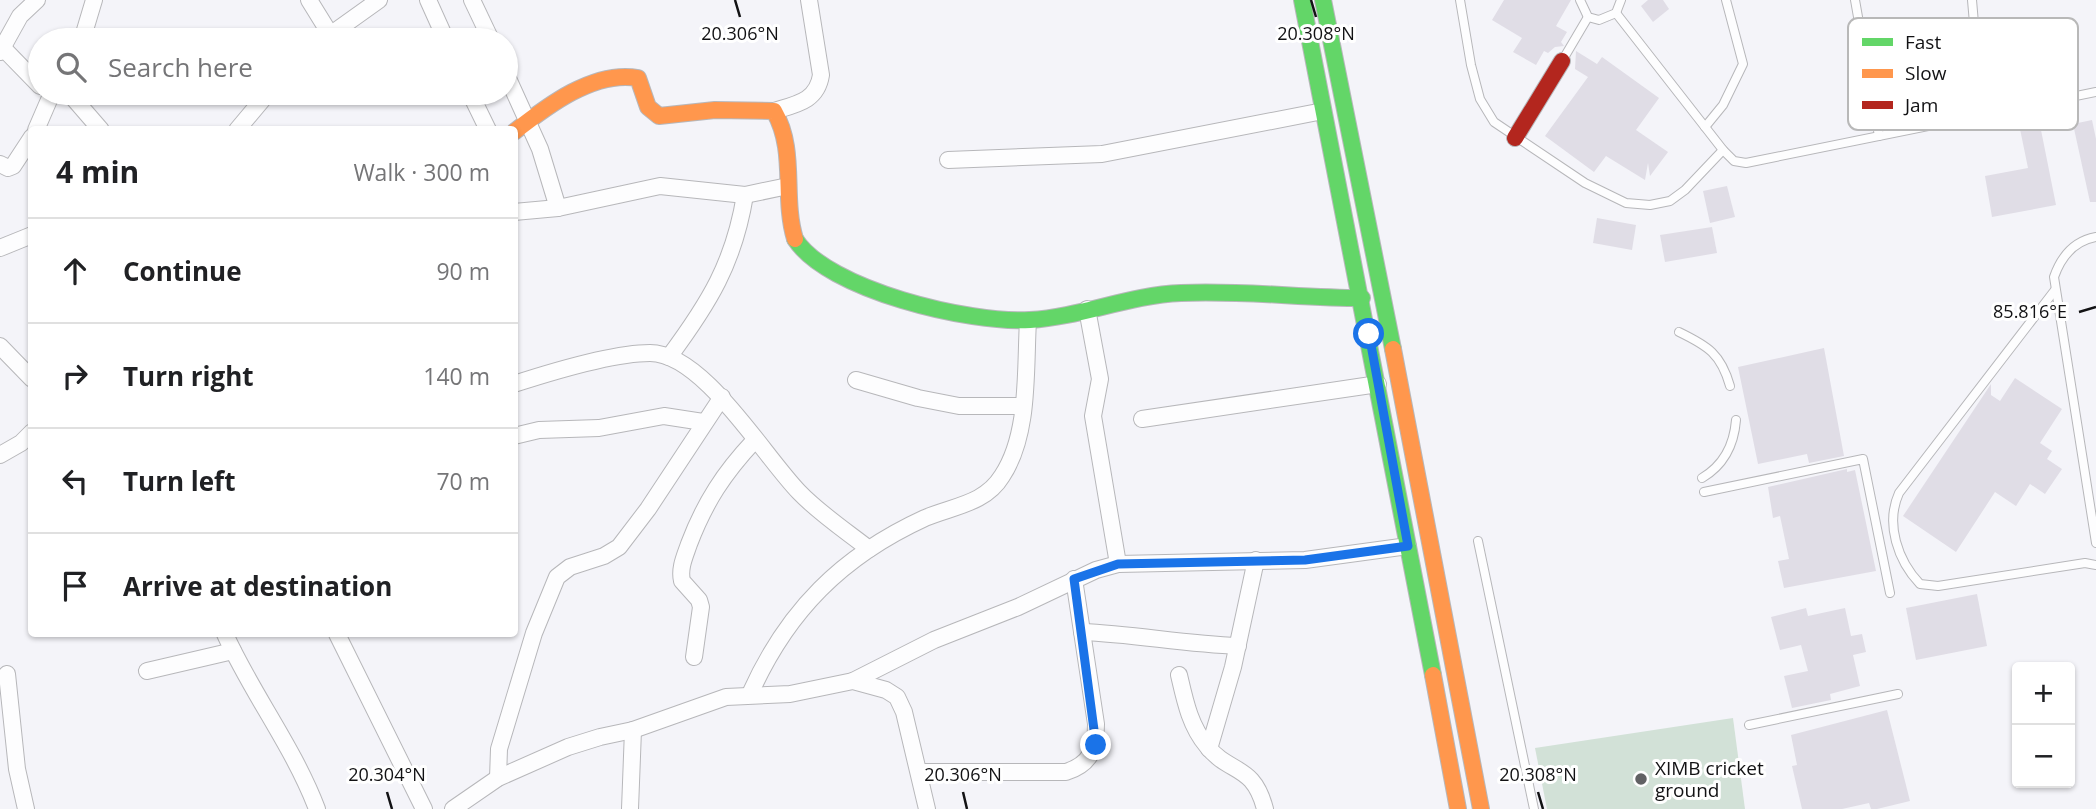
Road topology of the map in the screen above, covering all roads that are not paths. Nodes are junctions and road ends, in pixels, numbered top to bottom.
1 (12, 0) edge
2 (37, 0) edge
3 (94, 0) edge
4 (309, 0) edge
5 (379, 0) edge
6 (428, 0) edge
7 (472, 0) edge
8 (809, 0) edge
9 (1302, 0) edge
10 (1323, 0) edge
11 (1460, 0) edge
12 (1580, 0) edge
13 (1621, 0) edge
14 (1726, 0) edge
15 (1855, 0) edge
16 (1972, 0) edge
17 (1616, 13) junction
18 (20, 16) junction
19 (1588, 17) junction
20 (1858, 18) edge
21 (1974, 18) edge
22 (86, 28) edge
23 (322, 28) edge
24 (339, 28) edge
25 (441, 28) edge
26 (485, 28) edge
27 (1, 50) edge
28 (1562, 61) joint
29 (28, 75) edge
30 (2096, 92) edge
31 (2078, 96) edge
32 (47, 105) edge
33 (79, 105) edge
34 (258, 105) edge
35 (476, 105) edge
36 (515, 105) edge
37 (774, 111) junction
38 (1323, 111) junction
39 (38, 126) edge
40 (98, 126) edge
41 (240, 126) edge
42 (486, 126) edge
43 (521, 127) edge
44 (1705, 127) junction
45 (1878, 130) edge
46 (1910, 130) edge
47 (1879, 136) junction
48 (1515, 138) junction
49 (28, 143) edge
50 (1723, 150) junction
51 (948, 160) dead end
52 (0, 164) edge
53 (788, 186) junction
54 (745, 195) junction
55 (558, 208) junction
56 (518, 212) edge
57 (28, 237) edge
58 (2096, 237) edge
59 (0, 248) edge
60 (2055, 290) junction
61 (1362, 298) junction
62 (1087, 309) junction
63 (1028, 321) junction
64 (1679, 332) dead end
65 (0, 346) edge
66 (669, 358) junction
67 (28, 375) edge
68 (856, 380) dead end
69 (518, 383) edge
70 (1378, 384) junction
71 (1730, 386) dead end
72 (722, 397) junction
73 (1022, 406) junction
74 (1142, 419) dead end
75 (1736, 420) dead end
76 (703, 422) junction
77 (518, 435) edge
78 (28, 436) edge
79 (754, 441) junction
80 (0, 455) edge
81 (1702, 478) dead end
82 (1704, 492) dead end
83 (1479, 541) dead end
84 (2096, 543) edge
85 (1408, 546) junction
86 (869, 550) junction
87 (1256, 560) junction
88 (1118, 564) junction
89 (2096, 565) edge
90 (1074, 579) junction
91 (1890, 593) dead end
92 (1082, 632) junction
93 (226, 637) edge
94 (338, 637) edge
95 (1238, 646) junction
96 (233, 651) junction
97 (694, 657) dead end
98 (147, 671) dead end
99 (7, 674) dead end
100 (1179, 675) dead end
101 (853, 681) junction
102 (750, 694) junction
103 (1898, 694) dead end
104 (1749, 725) dead end
105 (633, 730) junction
106 (1209, 749) junction
107 (919, 772) junction
108 (498, 778) junction
109 (26, 809) edge
110 (317, 809) edge
111 (424, 809) edge
112 (453, 809) edge
113 (630, 809) edge
114 (927, 809) edge
115 (1265, 809) edge
116 (1458, 809) edge
117 (1481, 809) edge
118 (1534, 809) edge

1 - 18 street
2 - 18 street
3 - 22 street
4 - 23 street
5 - 24 street
6 - 25 street
7 - 26 street
8 - 37 street
9 - 38 street
10 - 117 street
11 - 48 lane
12 - 19 lane
13 - 17 lane
14 - 44 lane
15 - 20 lane
16 - 21 lane
17 - 19 lane
17 - 44 lane
18 - 27 street
19 - 28 lane
27 - 29 street
28 - 48 street
30 - 31 lane
32 - 39 street
33 - 40 street
34 - 41 street
35 - 42 street
36 - 43 street
37 - 43 street
37 - 53 street
38 - 51 street
38 - 61 street
43 - 55 street
44 - 50 lane
45 - 47 lane
46 - 47 lane
47 - 50 lane
48 - 50 lane
49 - 52 street
53 - 54 street
53 - 63 street
54 - 55 street
54 - 66 street
55 - 56 street
57 - 59 street
58 - 60 lane
60 - 84 lane
60 - 89 lane
61 - 62 street
61 - 70 street
62 - 63 street
62 - 88 street
63 - 73 street
64 - 71 lane
65 - 67 street
66 - 69 street
66 - 72 street
68 - 73 street
70 - 74 street
70 - 85 street
72 - 76 street
72 - 79 street
73 - 86 street
75 - 81 lane
76 - 77 street
76 - 108 street
78 - 80 street
79 - 86 street
79 - 97 street
82 - 91 lane
83 - 118 lane
85 - 87 street
85 - 116 street
86 - 102 street
87 - 88 street
87 - 95 street
88 - 90 street
90 - 92 street
90 - 101 street
92 - 95 street
92 - 107 street
93 - 96 street
94 - 111 street
95 - 106 street
96 - 98 street
96 - 110 street
99 - 109 street
100 - 106 street
101 - 102 street
101 - 107 street
102 - 105 street
103 - 104 lane
105 - 108 street
105 - 113 street
106 - 115 street
107 - 114 street
108 - 112 street

